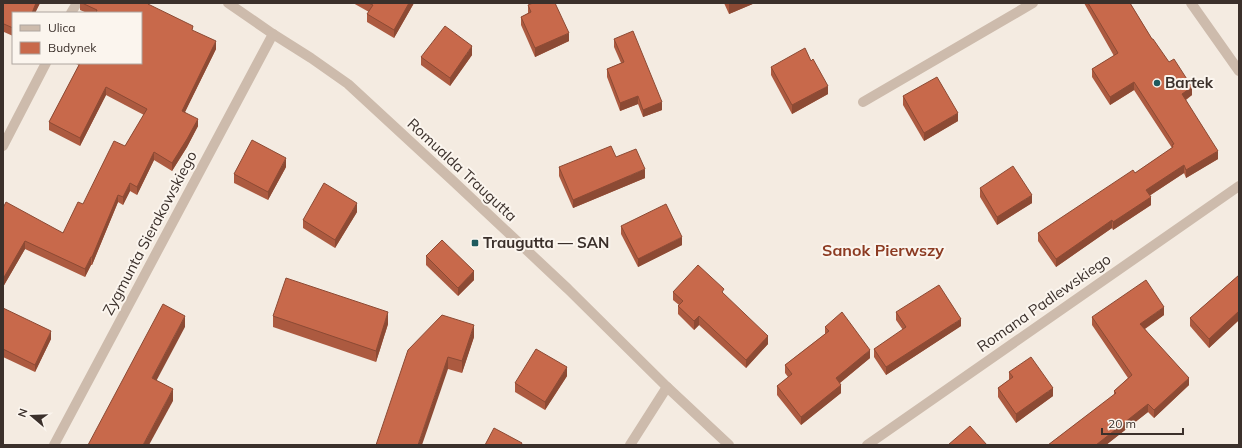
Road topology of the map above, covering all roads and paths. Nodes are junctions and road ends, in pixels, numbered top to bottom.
1 (76, 3) edge
2 (228, 3) edge
3 (1033, 3) edge
4 (1191, 3) edge
5 (72, 12) edge
6 (273, 34) junction
7 (45, 64) edge
8 (1239, 71) edge
9 (863, 102) dead end
10 (3, 146) edge
11 (1239, 186) edge
12 (667, 387) junction
13 (54, 445) edge
14 (630, 445) edge
15 (729, 445) edge
16 (866, 445) edge

1 - 5 street
2 - 6 street, Romualda Traugutta
3 - 9 street
4 - 8 street
6 - 12 street, Romualda Traugutta
6 - 13 street, Zygmunta Sierakowskiego
7 - 10 street
11 - 16 street, Romana Padlewskiego
12 - 14 street
12 - 15 street, Romualda Traugutta

